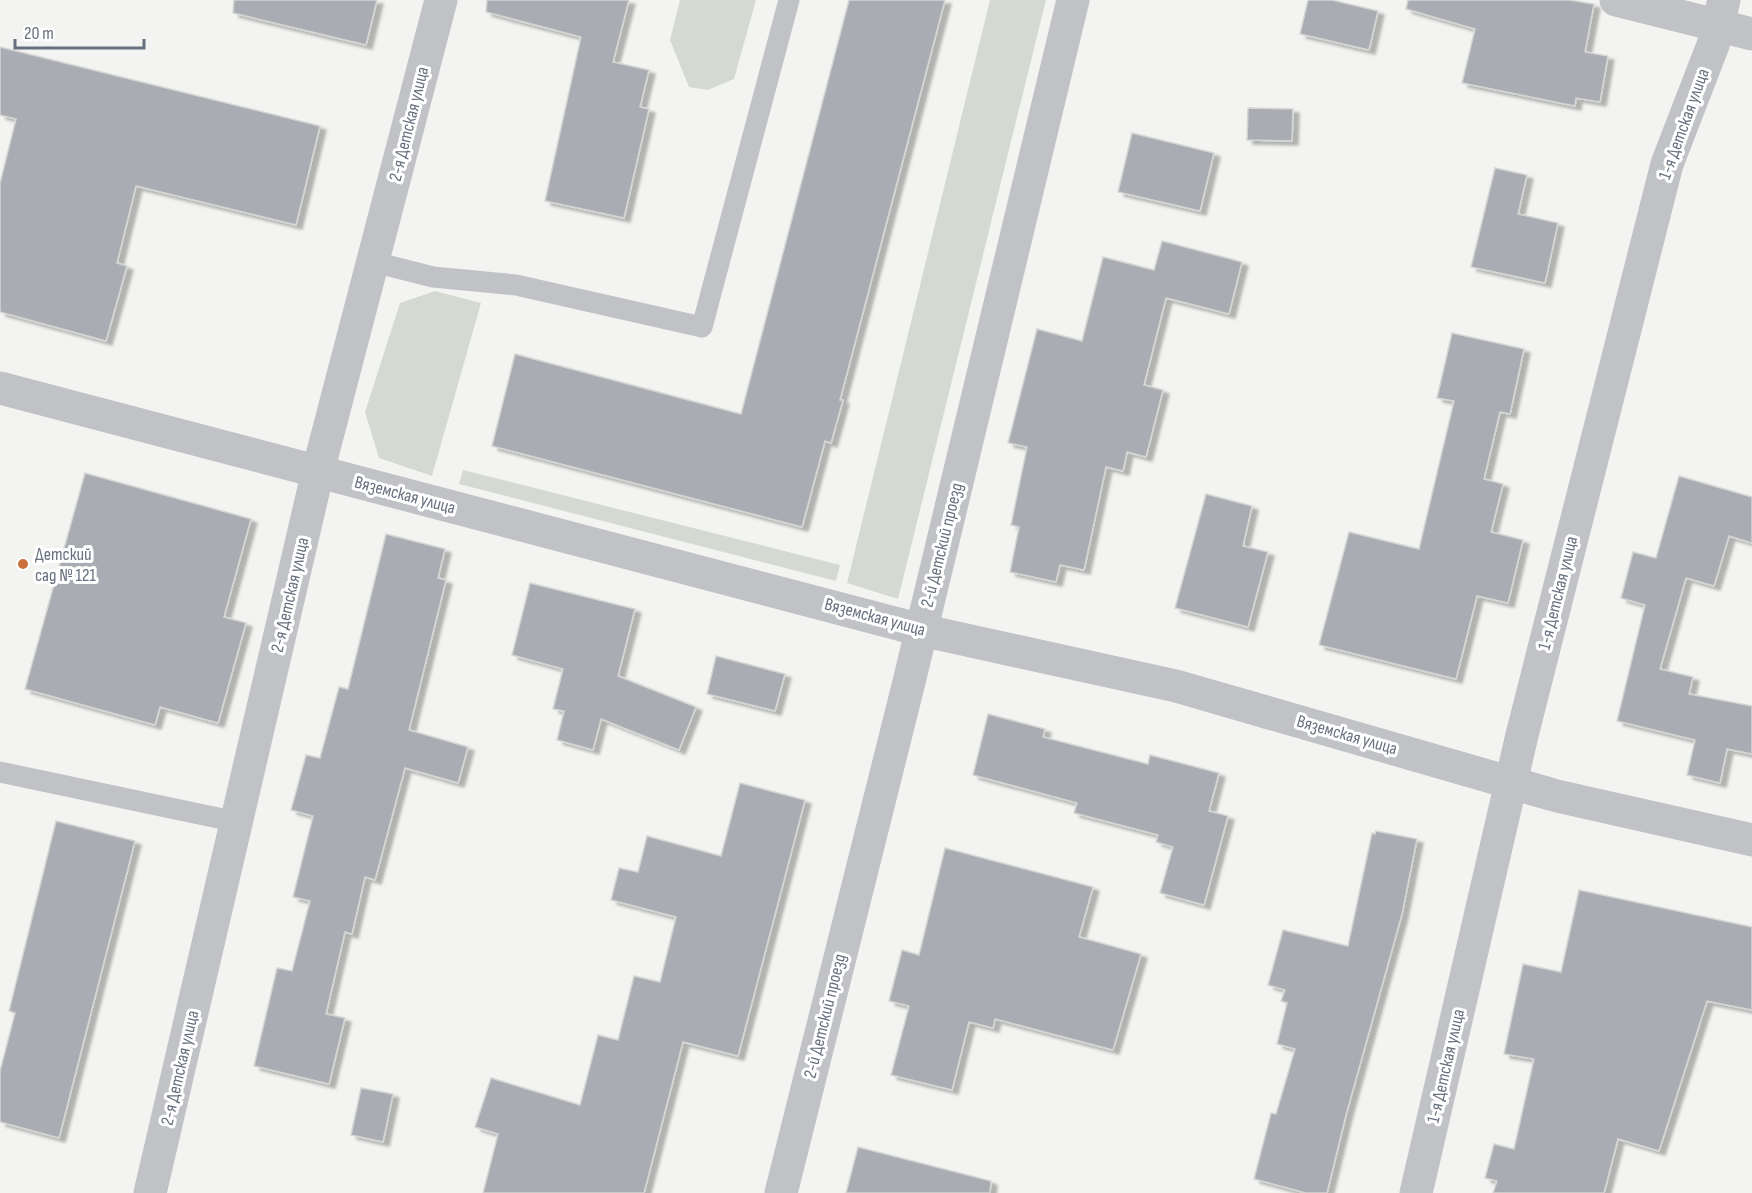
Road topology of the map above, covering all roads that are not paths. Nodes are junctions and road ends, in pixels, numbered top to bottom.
1 (441, 0) edge
2 (789, 0) edge
3 (1073, 0) edge
4 (1616, 0) edge
5 (1722, 13) edge
6 (1752, 34) edge
7 (374, 262) junction
8 (0, 388) edge
9 (318, 471) junction
10 (921, 630) junction
11 (0, 772) edge
12 (1513, 782) junction
13 (237, 822) junction
14 (1752, 840) edge
15 (150, 1193) edge
16 (781, 1193) edge
17 (1416, 1193) edge

1 - 7 street, 2-я Детская улица
2 - 7 lane
3 - 10 street, 2-й Детский проезд
4 - 5 street
5 - 6 street
5 - 12 street, 1-я Детская улица
7 - 9 street, 2-я Детская улица
8 - 9 street, Вяземская улица
9 - 10 street, Вяземская улица
9 - 13 street, 2-я Детская улица
10 - 12 street, Вяземская улица
10 - 16 street, 2-й Детский проезд
11 - 13 lane
12 - 14 street, Вяземская улица
12 - 17 street, 1-я Детская улица
13 - 15 street, 2-я Детская улица

